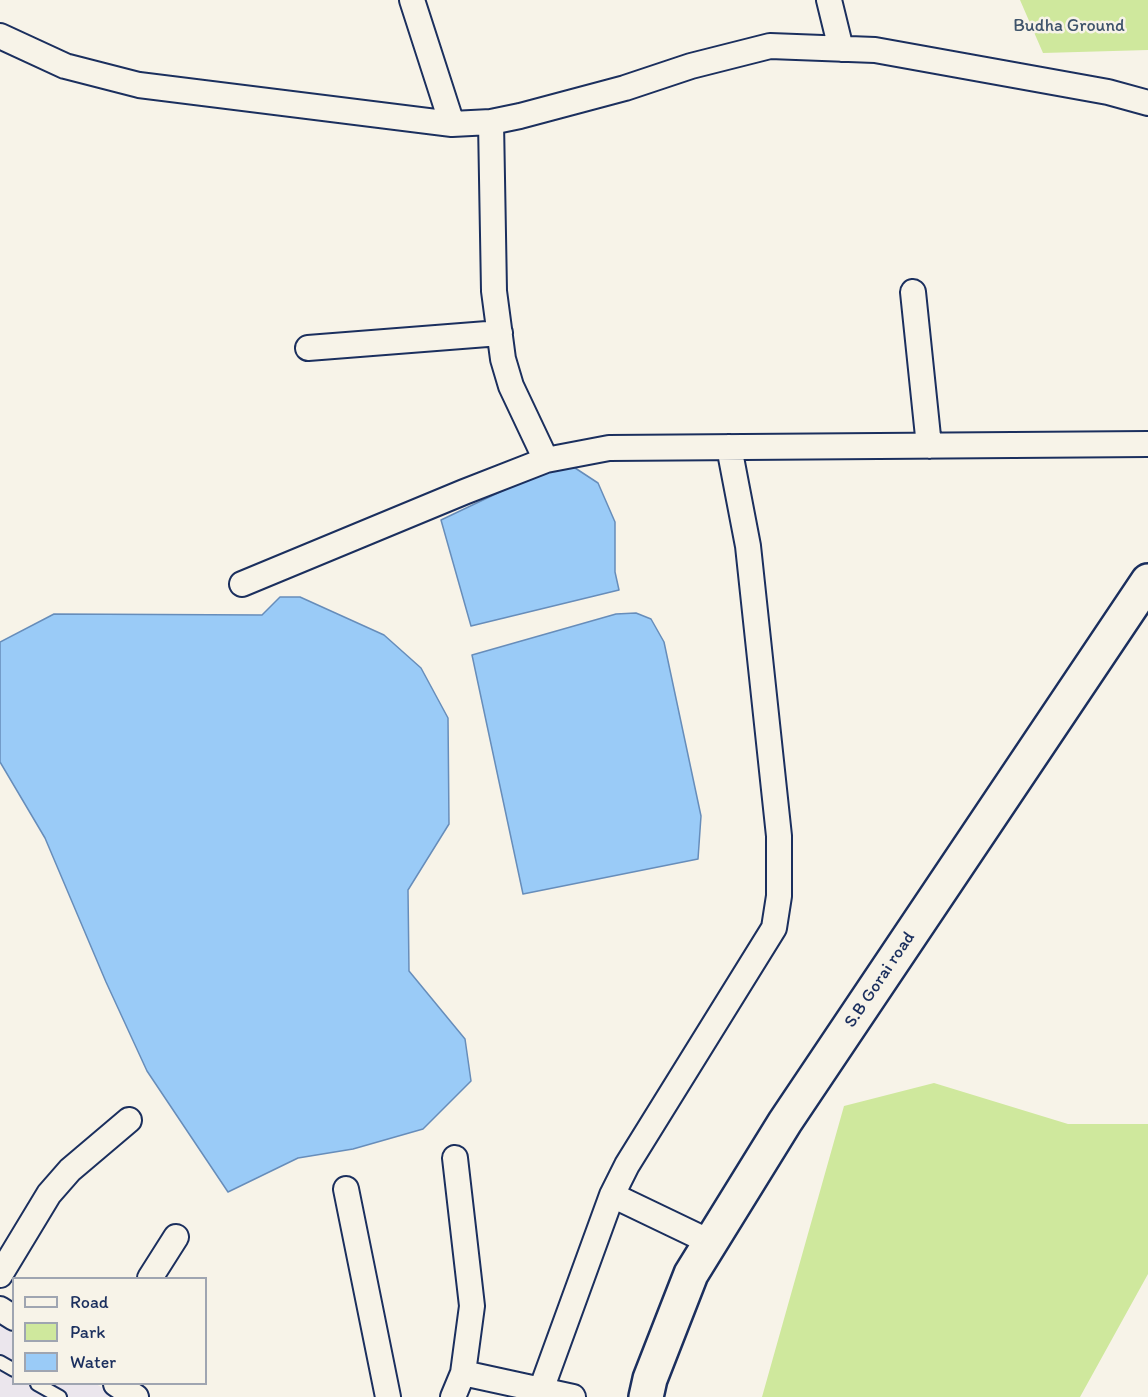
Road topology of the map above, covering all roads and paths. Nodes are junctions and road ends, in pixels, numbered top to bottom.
1 (412, 0) edge
2 (829, 0) edge
3 (0, 36) edge
4 (841, 49) junction
5 (1148, 103) edge
6 (491, 122) junction
7 (452, 124) junction
8 (913, 292) dead end
9 (500, 333) junction
10 (308, 348) dead end
11 (1148, 444) edge
12 (929, 446) junction
13 (729, 447) junction
14 (546, 460) junction
15 (1148, 581) edge
16 (242, 584) dead end
17 (129, 1120) dead end
18 (455, 1158) dead end
19 (346, 1189) dead end
20 (612, 1195) junction
21 (176, 1237) dead end
22 (710, 1242) junction
23 (0, 1275) edge
24 (151, 1277) edge
25 (464, 1373) junction
26 (40, 1385) edge
27 (119, 1385) edge
28 (541, 1390) junction
29 (60, 1397) edge
30 (136, 1397) edge
31 (388, 1397) edge
32 (453, 1397) edge
33 (573, 1397) edge
34 (646, 1397) edge

1 - 7 street
2 - 4 street
3 - 7 street
4 - 5 street
4 - 6 street
6 - 7 street
6 - 9 street
8 - 12 street
9 - 10 street
9 - 14 street
11 - 12 street
12 - 13 street
13 - 14 street
13 - 20 street
14 - 16 street
15 - 22 street, S.B Gorai road
17 - 23 street
18 - 25 street
19 - 31 street
20 - 22 street
20 - 28 street
21 - 24 street
22 - 34 street, S.B Gorai road
25 - 28 street
25 - 32 street
26 - 29 lane
27 - 30 street
28 - 33 street

